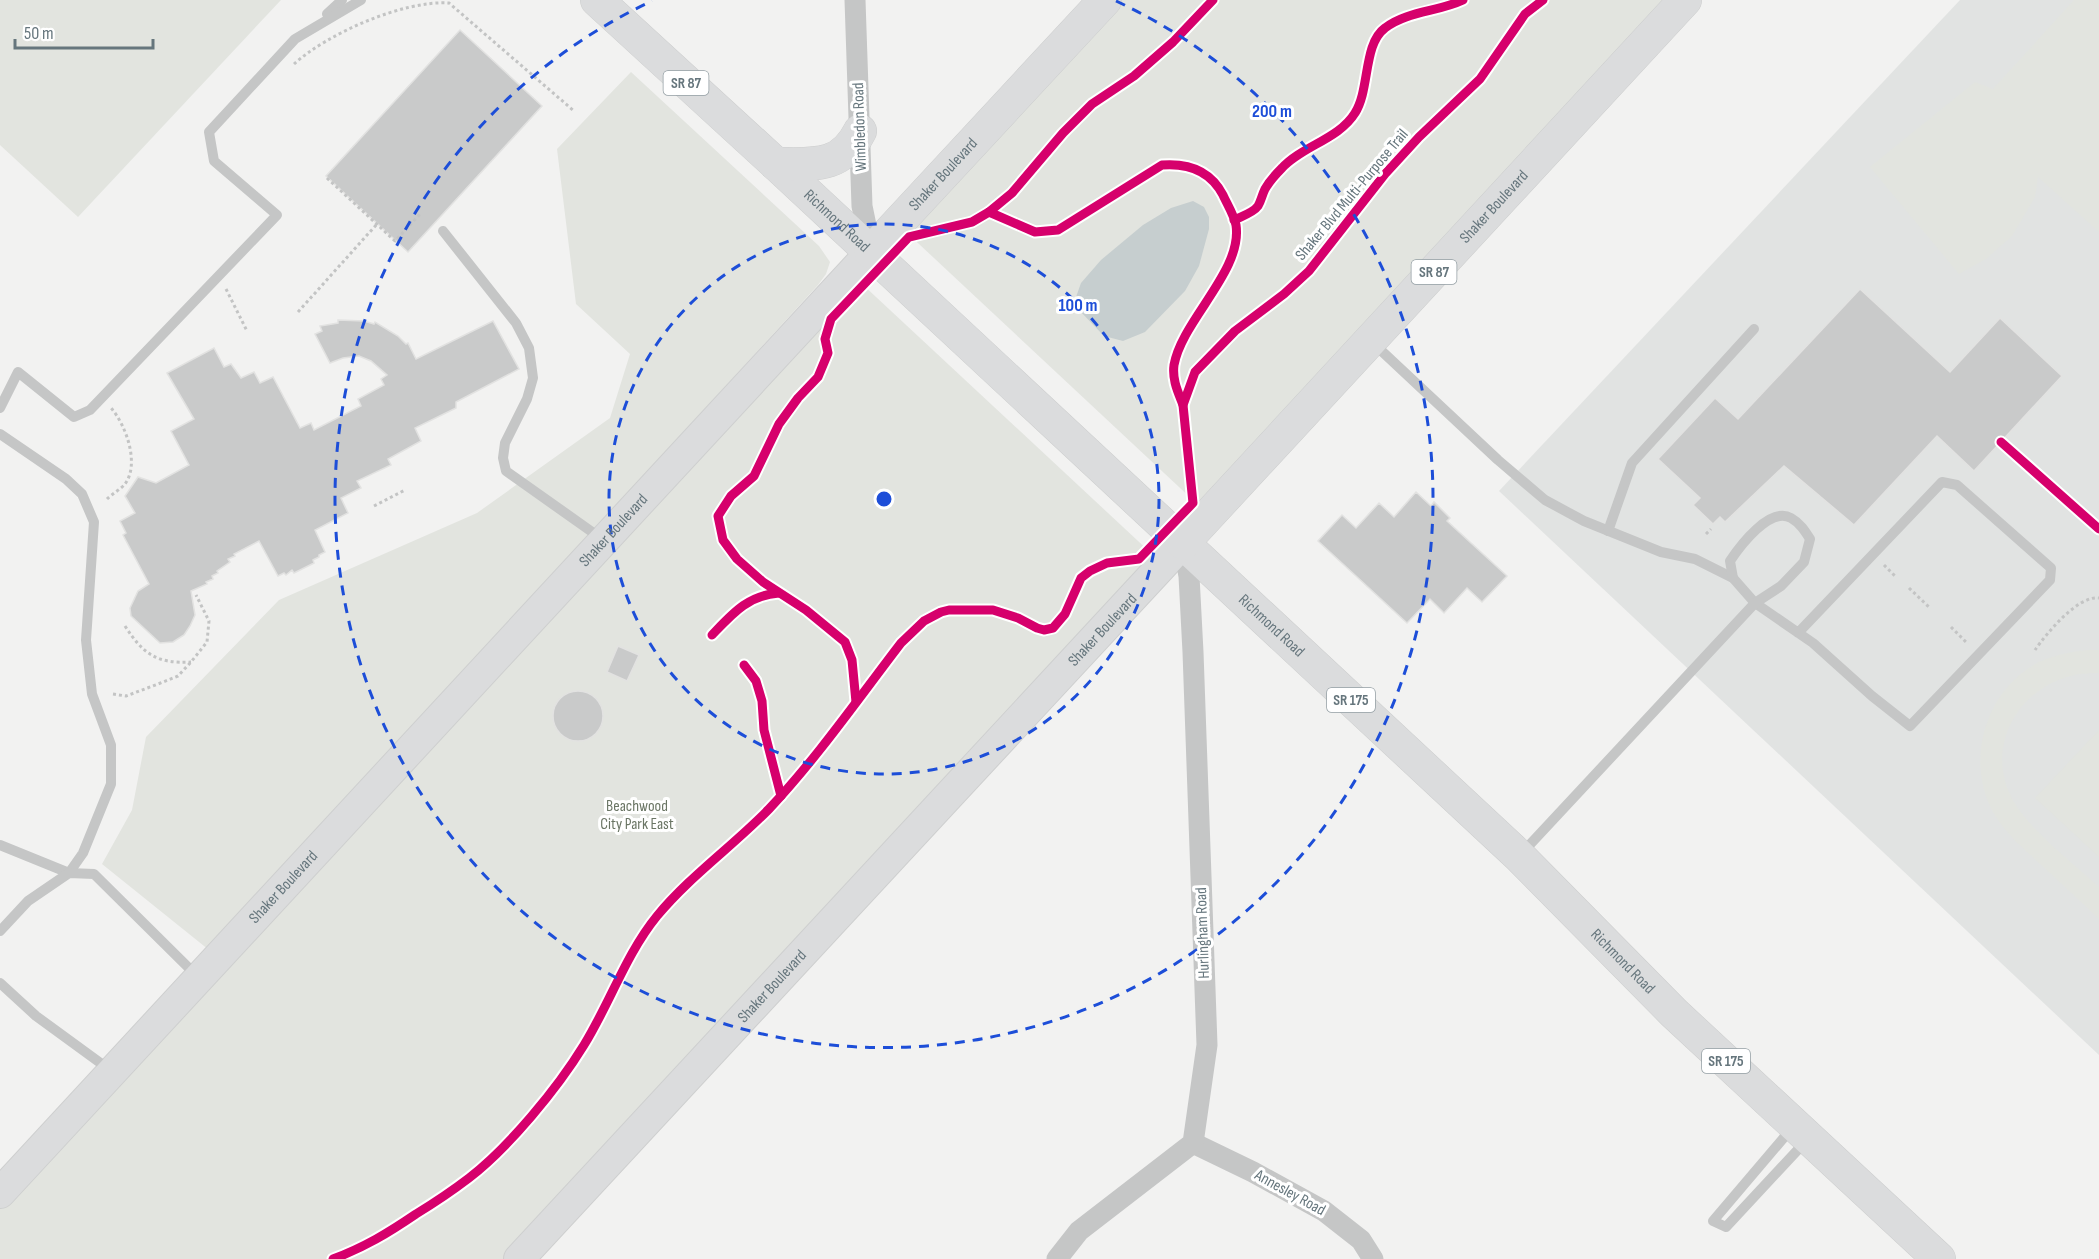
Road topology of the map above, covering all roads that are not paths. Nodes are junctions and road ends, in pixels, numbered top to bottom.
1 (342, 0) edge
2 (361, 0) edge
3 (597, 0) edge
4 (855, 0) edge
5 (1105, 0) edge
6 (1685, 0) edge
7 (314, 27) junction
8 (860, 131) junction
9 (776, 164) junction
10 (443, 231) dead end
11 (871, 252) junction
12 (1754, 329) dead end
13 (1370, 340) junction
14 (0, 408) edge
15 (0, 434) edge
16 (1608, 531) junction
17 (604, 541) junction
18 (1183, 543) junction
19 (1733, 578) junction
20 (1755, 603) junction
21 (1798, 633) junction
22 (0, 845) edge
23 (1520, 856) junction
24 (69, 873) junction
25 (0, 931) edge
26 (199, 978) junction
27 (0, 983) edge
28 (112, 1072) junction
29 (1801, 1132) junction
30 (1193, 1143) junction
31 (0, 1192) edge
32 (519, 1259) edge
33 (1057, 1259) edge
34 (1373, 1259) edge
35 (1939, 1259) edge

1 - 7 lane
2 - 7 lane
3 - 9 main road, Richmond Road / SR 87
4 - 8 street, Wimbledon Road
5 - 11 main road, Shaker Boulevard
6 - 13 main road, Shaker Boulevard / SR 87
7 - 14 lane
8 - 9 main road
8 - 11 street, Wimbledon Road
9 - 11 main road, Richmond Road / SR 87
10 - 17 lane
11 - 17 main road, Shaker Boulevard
11 - 18 main road, Richmond Road / SR 87
12 - 16 lane
13 - 16 lane
13 - 18 main road, Shaker Boulevard / SR 87
15 - 24 lane
16 - 19 lane
17 - 26 main road, Shaker Boulevard
18 - 23 main road, Richmond Road / SR 175
18 - 30 street, Hurlingham Road
18 - 32 main road, Shaker Boulevard
19 - 20 lane
19 - 20 lane
20 - 21 lane
20 - 23 lane
21 - 21 lane
22 - 24 lane
23 - 29 main road, Richmond Road / SR 175
24 - 25 lane
24 - 26 lane
26 - 28 main road, Shaker Boulevard
27 - 28 lane
28 - 31 main road, Shaker Boulevard
29 - 29 lane
29 - 35 main road, Richmond Road / SR 175
30 - 33 street
30 - 34 street, Annesley Road

